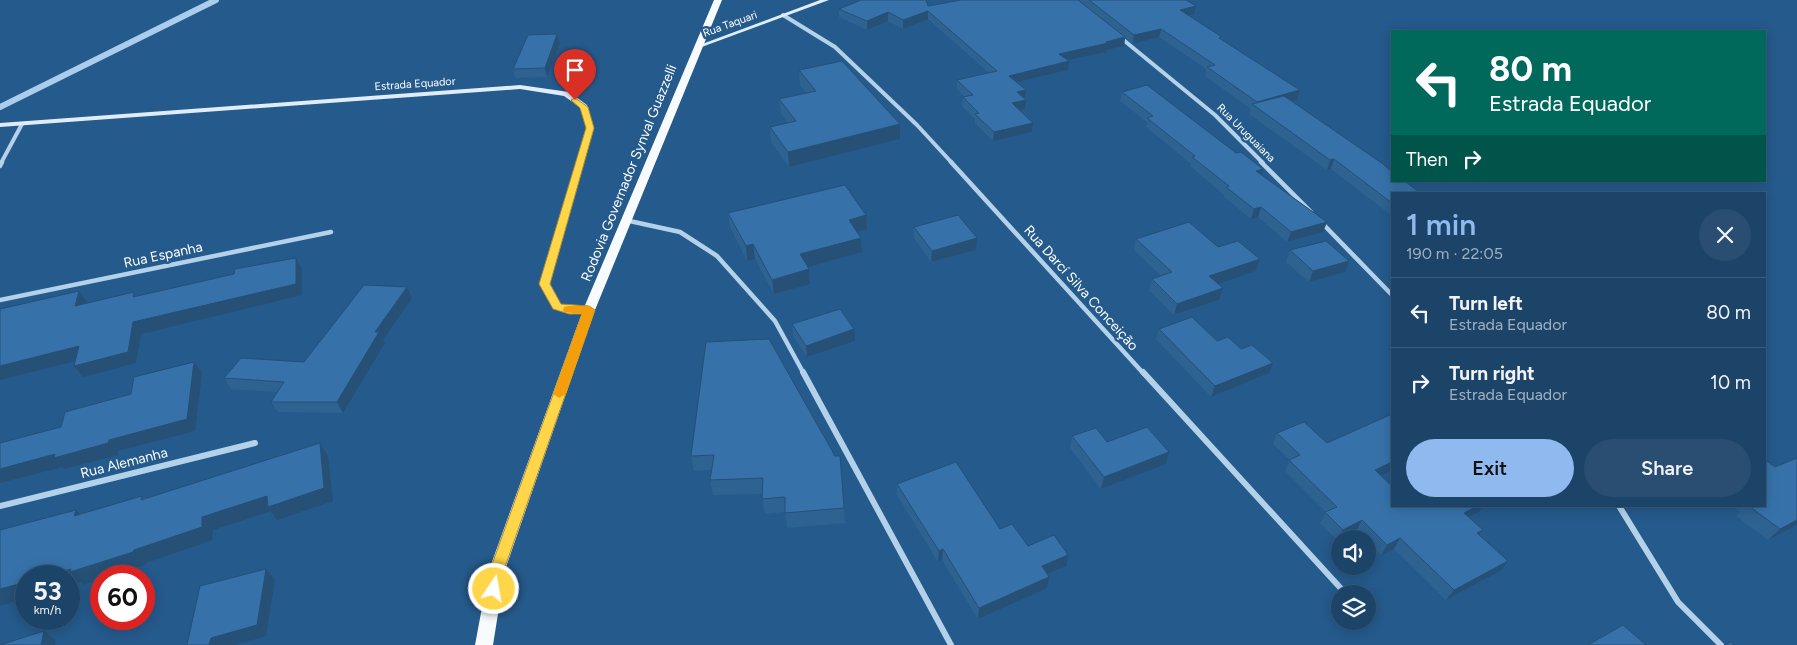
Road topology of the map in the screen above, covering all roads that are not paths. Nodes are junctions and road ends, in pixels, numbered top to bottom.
1 (718, 0) edge
2 (826, 0) edge
3 (783, 15) junction
4 (1115, 34) edge
5 (697, 47) junction
6 (22, 124) junction
7 (0, 125) edge
8 (0, 166) edge
9 (625, 220) junction
10 (331, 232) dead end
11 (1391, 294) edge
12 (0, 300) edge
13 (589, 310) junction
14 (255, 443) dead end
15 (0, 506) edge
16 (1619, 507) edge
17 (1338, 585) edge
18 (484, 645) edge
19 (951, 645) edge
20 (1720, 645) edge

1 - 5 main road, Rodovia Governador Synval Guazzelli
2 - 3 street, Rua Taquari
3 - 5 street, Rua Taquari
3 - 17 street, Rua Darcí Silva Conceição
4 - 11 street, Rua Uruguaiana
5 - 9 main road, Rodovia Governador Synval Guazzelli
6 - 7 street, Estrada Equador
6 - 8 street
6 - 13 street, Estrada Equador
9 - 13 main road, Rodovia Governador Synval Guazzelli
9 - 19 street
10 - 12 street, Rua Espanha
13 - 18 main road, Rodovia Governador Synval Guazzelli
14 - 15 street, Rua Alemanha
16 - 20 street

